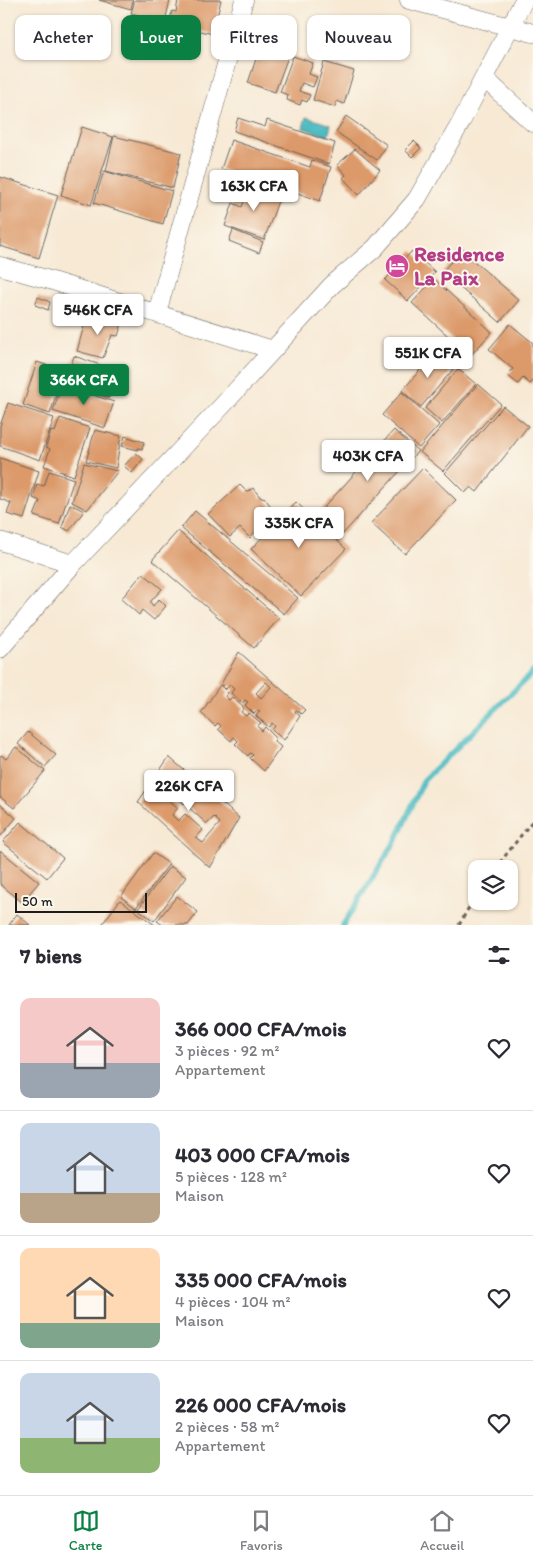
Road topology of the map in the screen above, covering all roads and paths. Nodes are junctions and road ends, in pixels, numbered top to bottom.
1 (244, 0) edge
2 (409, 0) edge
3 (524, 0) edge
4 (511, 27) junction
5 (533, 33) edge
6 (484, 78) junction
7 (533, 123) edge
8 (0, 266) edge
9 (157, 314) junction
10 (273, 350) junction
11 (0, 541) edge
12 (73, 564) junction
13 (0, 649) edge
14 (533, 820) edge
15 (502, 860) edge
16 (468, 910) edge
17 (460, 925) edge

1 - 9 street
2 - 4 street
3 - 4 street
4 - 5 street
4 - 6 street
6 - 7 street
6 - 10 street
8 - 9 street
9 - 10 street
10 - 12 street
11 - 12 street
12 - 13 street
14 - 15 path
16 - 17 path

